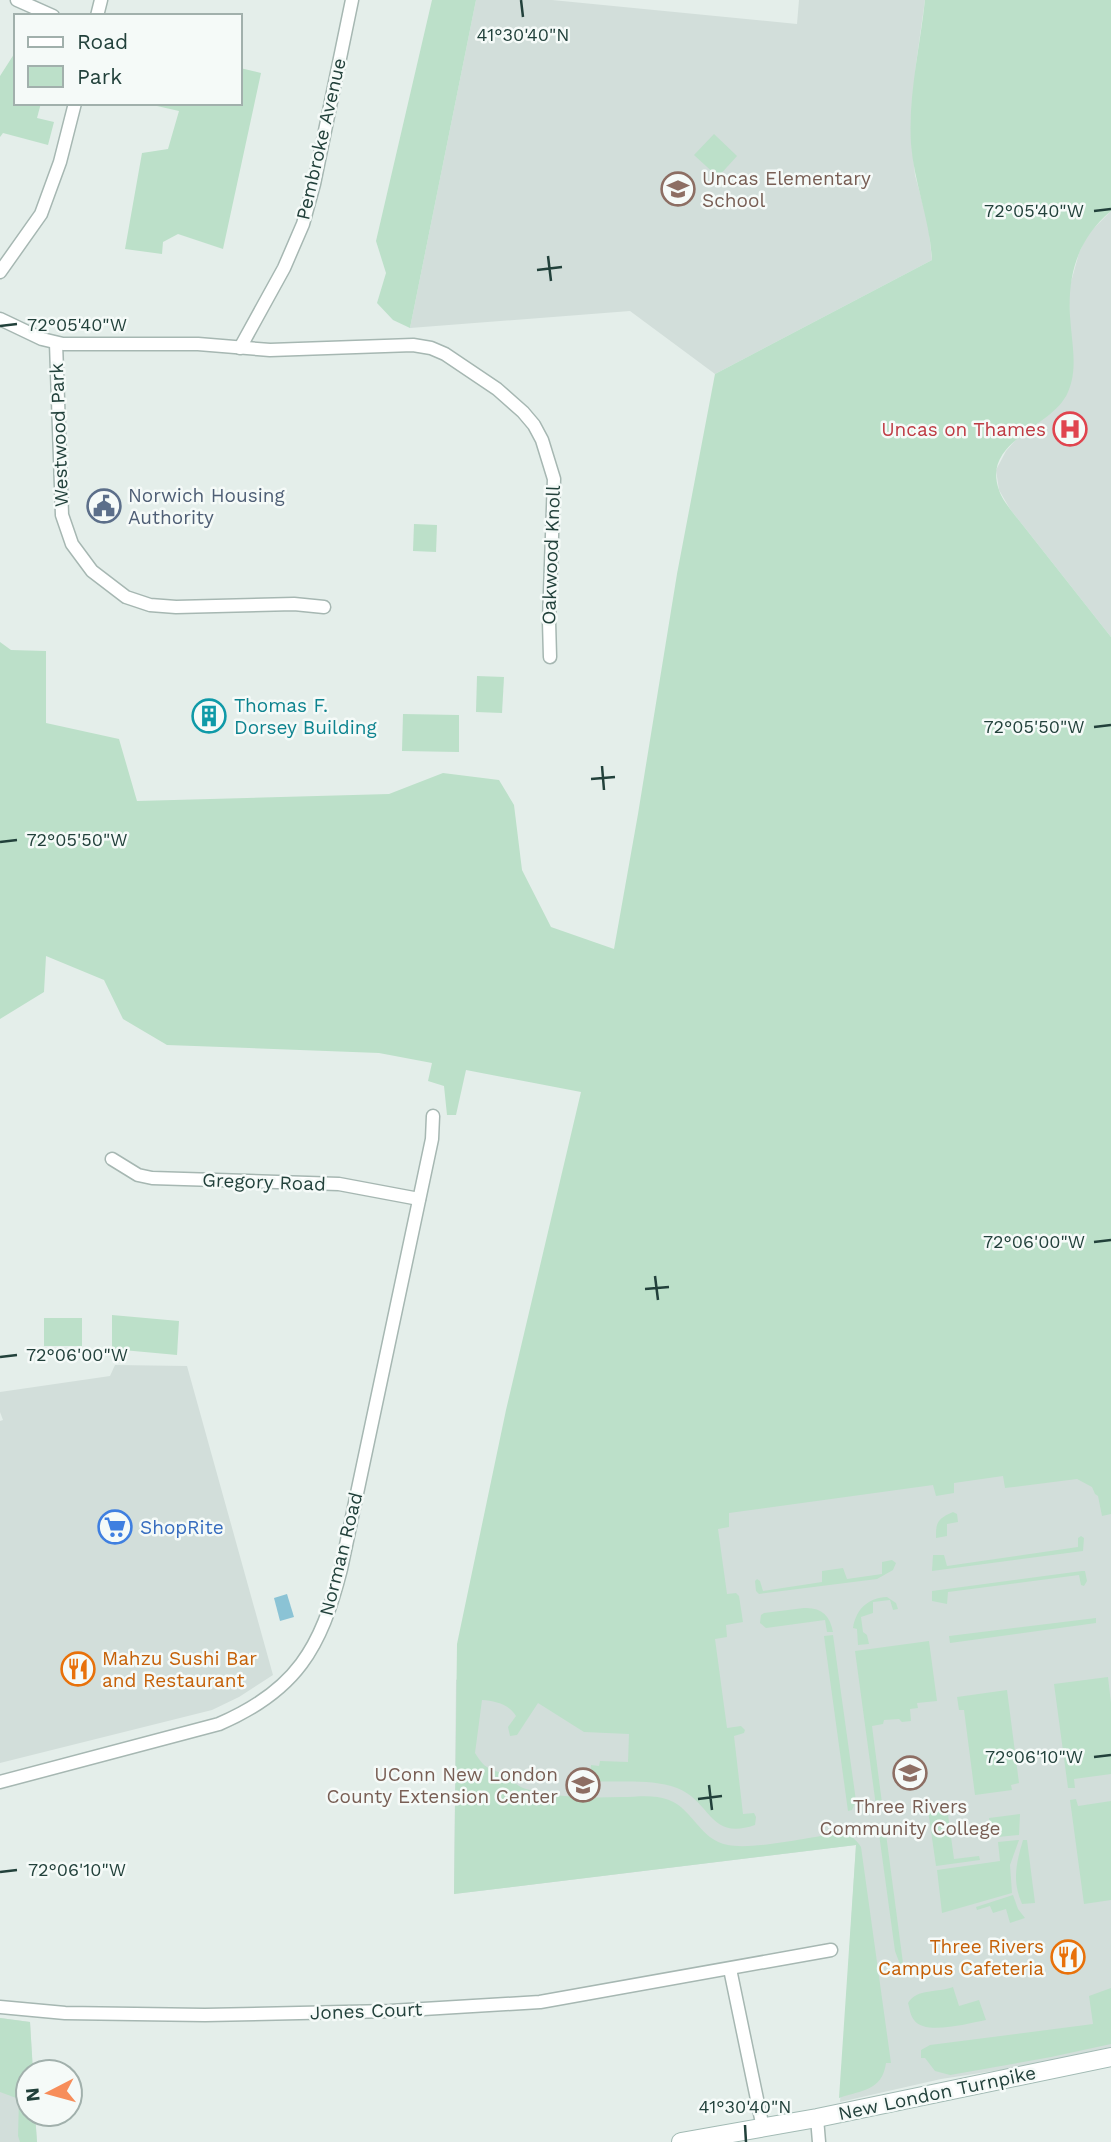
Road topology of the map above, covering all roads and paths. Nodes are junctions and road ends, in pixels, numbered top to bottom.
1 (18, 0) edge
2 (352, 0) edge
3 (49, 14) edge
4 (74, 105) edge
5 (0, 272) edge
6 (0, 319) edge
7 (56, 343) junction
8 (240, 348) junction
9 (324, 607) dead end
10 (551, 657) dead end
11 (433, 1116) dead end
12 (112, 1159) dead end
13 (419, 1199) junction
14 (0, 1782) edge
15 (831, 1950) dead end
16 (730, 1969) junction
17 (0, 2007) edge
18 (1111, 2057) edge
19 (817, 2118) junction
20 (763, 2128) junction
21 (681, 2142) edge
22 (820, 2142) edge

1 - 3 street
2 - 8 street, Pembroke Avenue
4 - 5 street
6 - 7 street
7 - 8 street
7 - 9 street, Westwood Park
8 - 10 street, Oakwood Knoll
11 - 13 street, Norman Road
12 - 13 street, Gregory Road
13 - 14 street, Norman Road
15 - 16 street, Jones Court
16 - 17 street, Jones Court
16 - 20 street
18 - 19 main road, New London Turnpike
19 - 20 main road, New London Turnpike
19 - 22 street
20 - 21 main road, New London Turnpike

